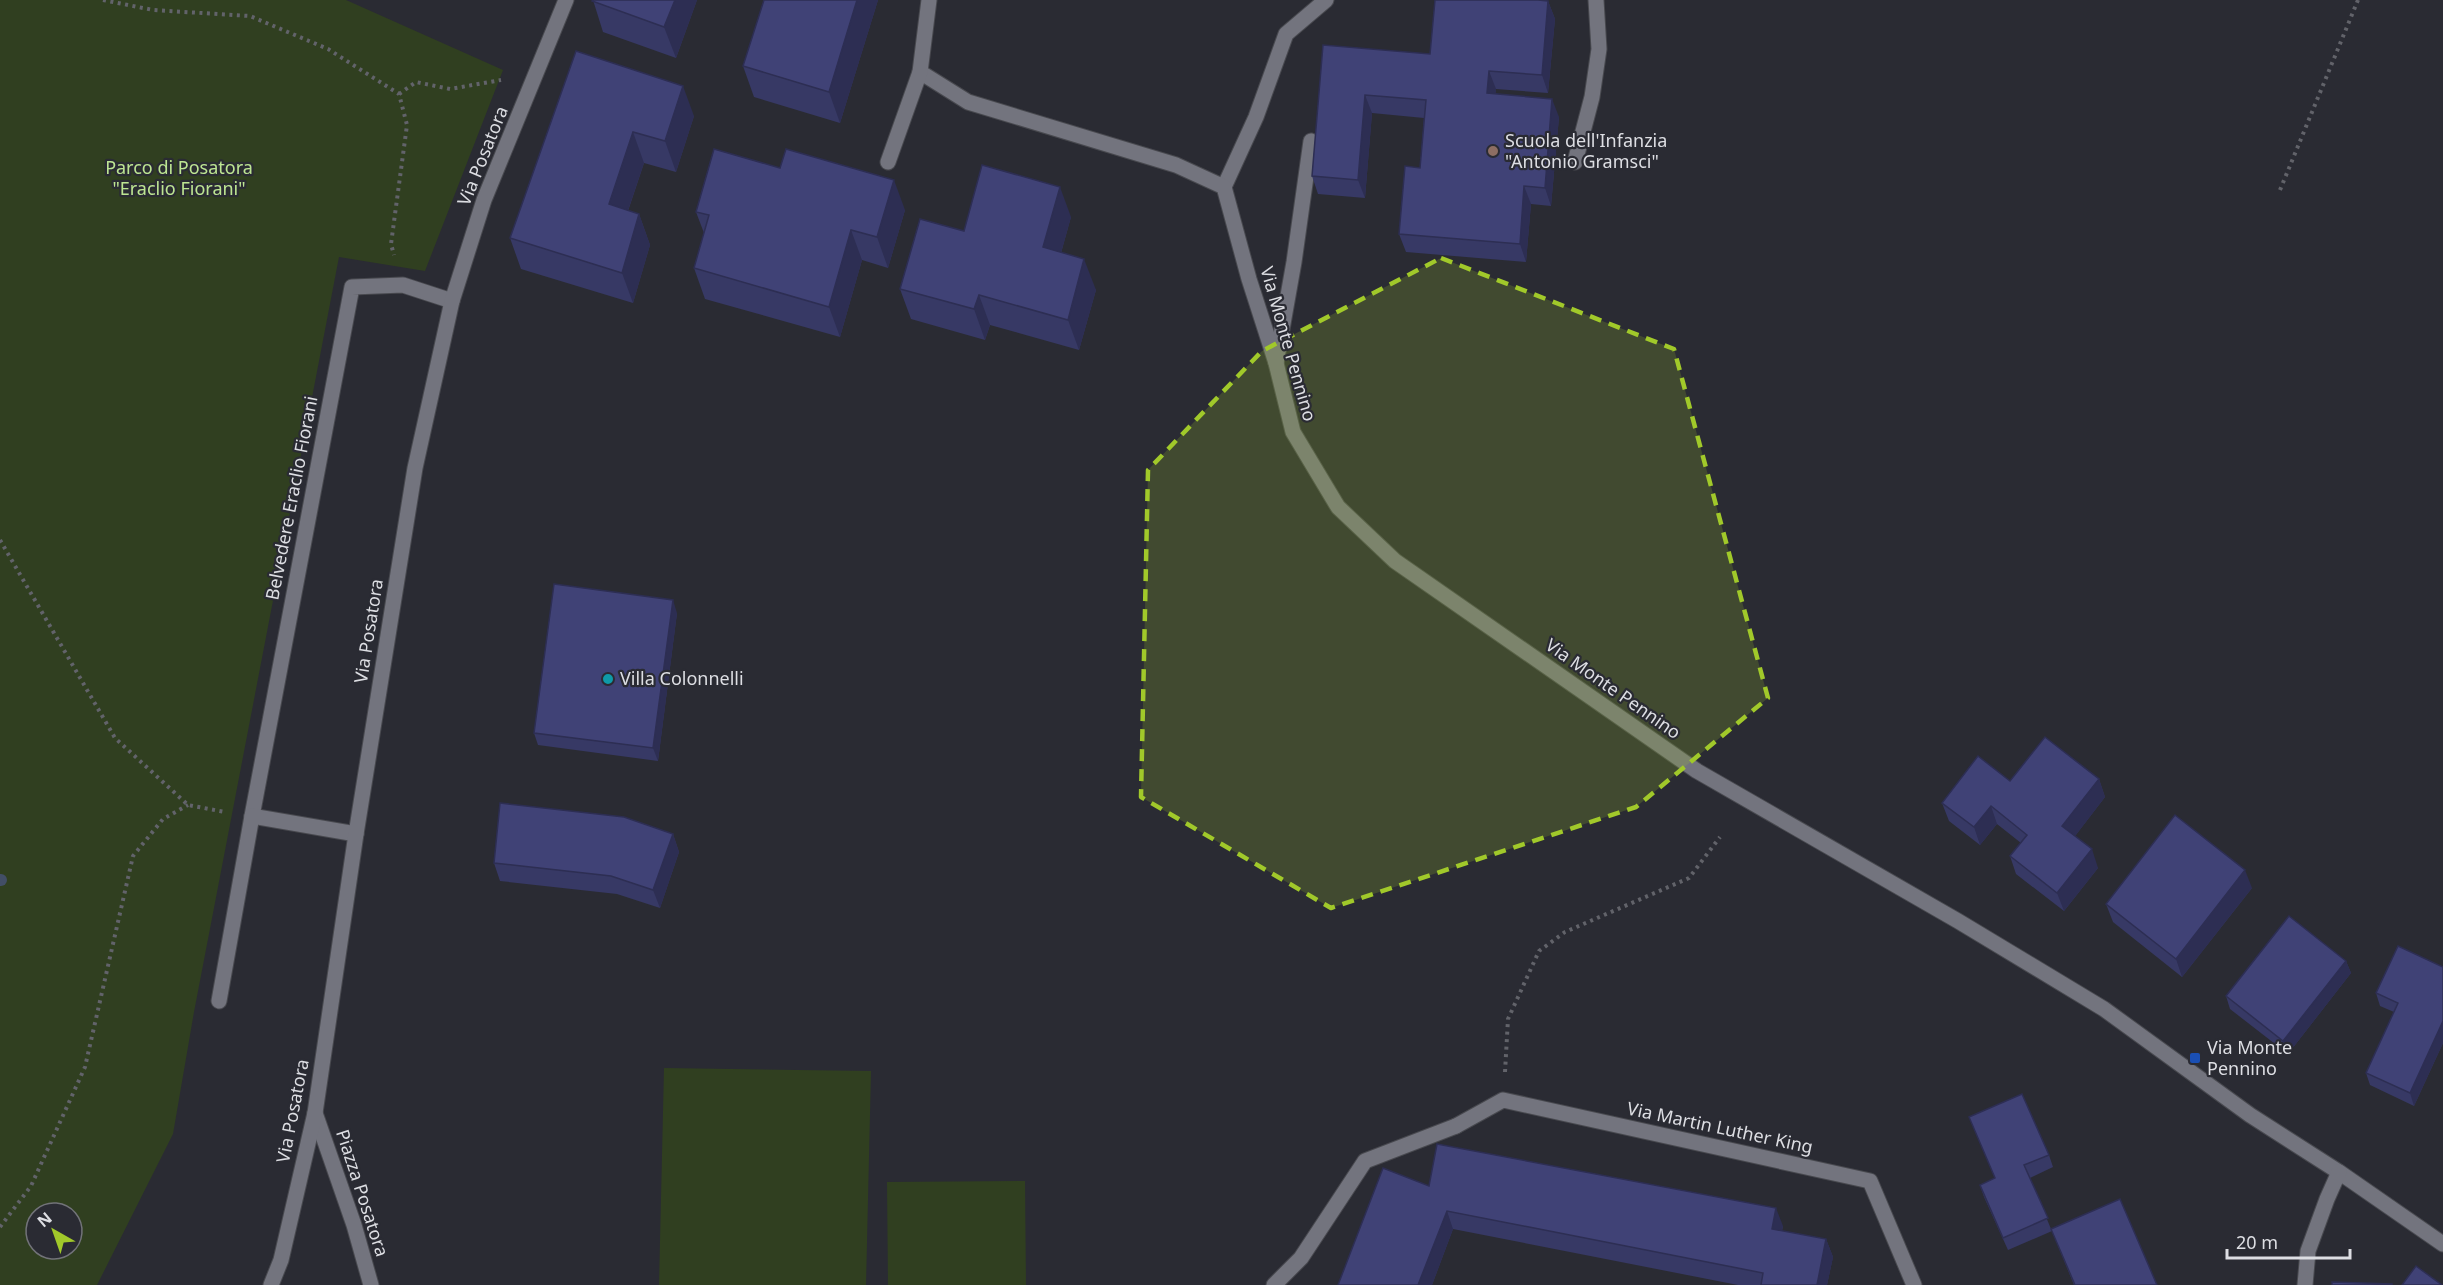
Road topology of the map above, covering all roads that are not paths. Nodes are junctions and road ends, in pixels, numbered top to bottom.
1 (566, 0) edge
2 (929, 0) edge
3 (1326, 0) edge
4 (1596, 0) edge
5 (920, 72) junction
6 (1311, 141) dead end
7 (888, 162) dead end
8 (1575, 162) dead end
9 (1224, 187) junction
10 (452, 301) junction
11 (1276, 363) junction
12 (252, 816) junction
13 (356, 834) junction
14 (219, 1000) dead end
15 (315, 1113) junction
16 (2339, 1172) junction
17 (2443, 1244) edge
18 (271, 1285) edge
19 (371, 1285) edge
20 (1274, 1285) edge
21 (1914, 1285) edge
22 (2306, 1285) edge

1 - 10 street, Via Posatora
2 - 5 street
3 - 9 street
4 - 8 street
5 - 7 street
5 - 9 street
6 - 11 street
9 - 11 street, Via Monte Pennino
10 - 12 street, Belvedere Eraclio Fiorani
10 - 13 street, Via Posatora
11 - 16 street, Via Monte Pennino
12 - 13 street
12 - 14 street, Belvedere Eraclio Fiorani
13 - 15 street, Via Posatora
15 - 18 street, Via Posatora
15 - 19 street, Piazza Posatora
16 - 17 street, Via Monte Pennino
16 - 22 street
20 - 21 street, Via Martin Luther King

